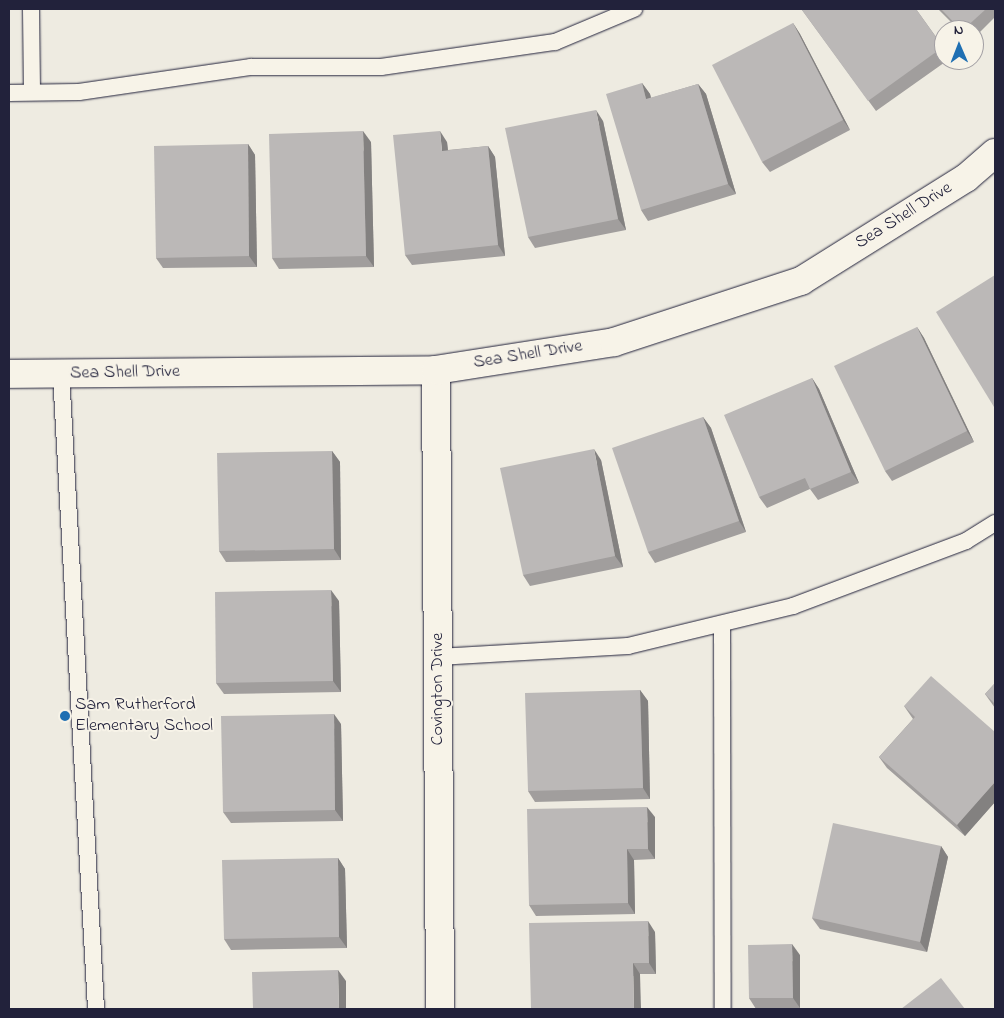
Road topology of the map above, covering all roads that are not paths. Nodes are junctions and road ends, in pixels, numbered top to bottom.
1 (31, 9) edge
2 (634, 9) edge
3 (32, 92) junction
4 (9, 94) edge
5 (995, 153) edge
6 (436, 370) junction
7 (11, 374) edge
8 (61, 374) junction
9 (995, 523) edge
10 (722, 624) junction
11 (438, 657) junction
12 (96, 1009) edge
13 (440, 1009) edge
14 (723, 1009) edge

1 - 3 lane
2 - 3 lane
3 - 4 lane
5 - 6 street, Sea Shell Drive
6 - 8 street, Sea Shell Drive
6 - 11 street, Covington Drive
7 - 8 street, Sea Shell Drive
8 - 12 lane
9 - 10 lane
10 - 11 lane
10 - 14 lane
11 - 13 street, Covington Drive

